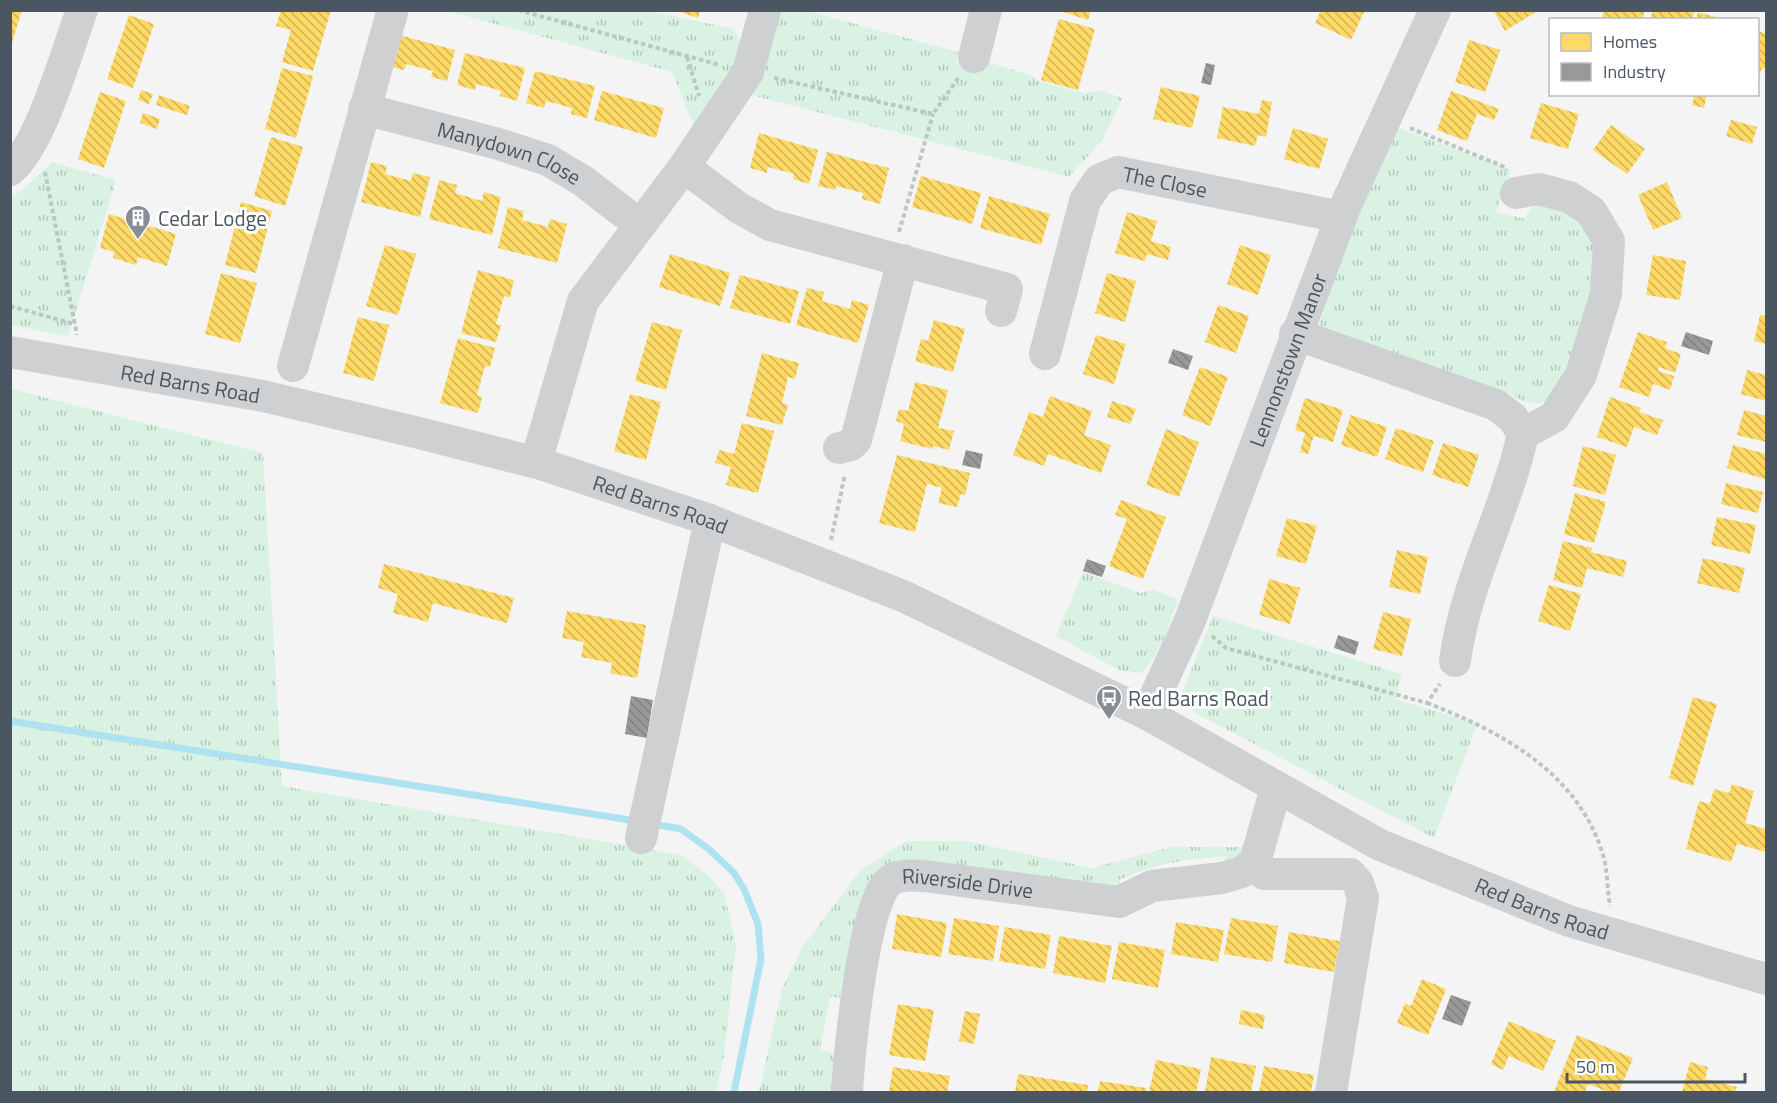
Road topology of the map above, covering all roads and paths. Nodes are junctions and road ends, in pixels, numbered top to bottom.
1 (82, 10) edge
2 (765, 10) edge
3 (986, 10) edge
4 (1435, 10) edge
5 (392, 13) dead end
6 (974, 57) dead end
7 (364, 109) junction
8 (933, 114) dead end
9 (1402, 128) junction
10 (20, 158) edge
11 (684, 167) junction
12 (1516, 193) joint
13 (1341, 217) junction
14 (640, 225) junction
15 (897, 259) junction
16 (10, 306) edge
17 (1001, 310) dead end
18 (75, 324) junction
19 (1295, 334) junction
20 (78, 339) dead end
21 (10, 352) edge
22 (1044, 354) dead end
23 (293, 366) dead end
24 (1523, 434) junction
25 (845, 446) joint
26 (536, 462) junction
27 (710, 520) junction
28 (827, 565) junction
29 (1210, 635) dead end
30 (1455, 661) joint
31 (1427, 703) junction
32 (1147, 714) junction
33 (1276, 788) junction
34 (641, 838) dead end
35 (1256, 862) junction
36 (1619, 935) junction
37 (1767, 979) edge
38 (847, 1092) edge
39 (1331, 1092) edge

1 - 10 street
2 - 11 street
3 - 6 street
4 - 9 street, Lennonstown Manor
5 - 7 street
7 - 14 street, Manydown Close
7 - 23 street
8 - 15 path
9 - 12 path
9 - 13 street, Lennonstown Manor
10 - 18 path
11 - 14 street
11 - 15 street
12 - 24 street
13 - 19 street, Lennonstown Manor
13 - 22 street, The Close
14 - 26 street
15 - 17 street
15 - 25 street
16 - 18 path
18 - 20 path
19 - 24 street
19 - 32 street, Lennonstown Manor
21 - 26 street, Red Barns Road
24 - 30 street
25 - 28 path
26 - 27 street, Red Barns Road
27 - 28 street, Red Barns Road
27 - 34 street
28 - 32 street, Red Barns Road
29 - 31 path
30 - 31 path
31 - 36 path
32 - 33 street, Red Barns Road
33 - 35 street
33 - 36 street, Red Barns Road
35 - 38 street, Riverside Drive
35 - 39 street
36 - 37 street, Red Barns Road

